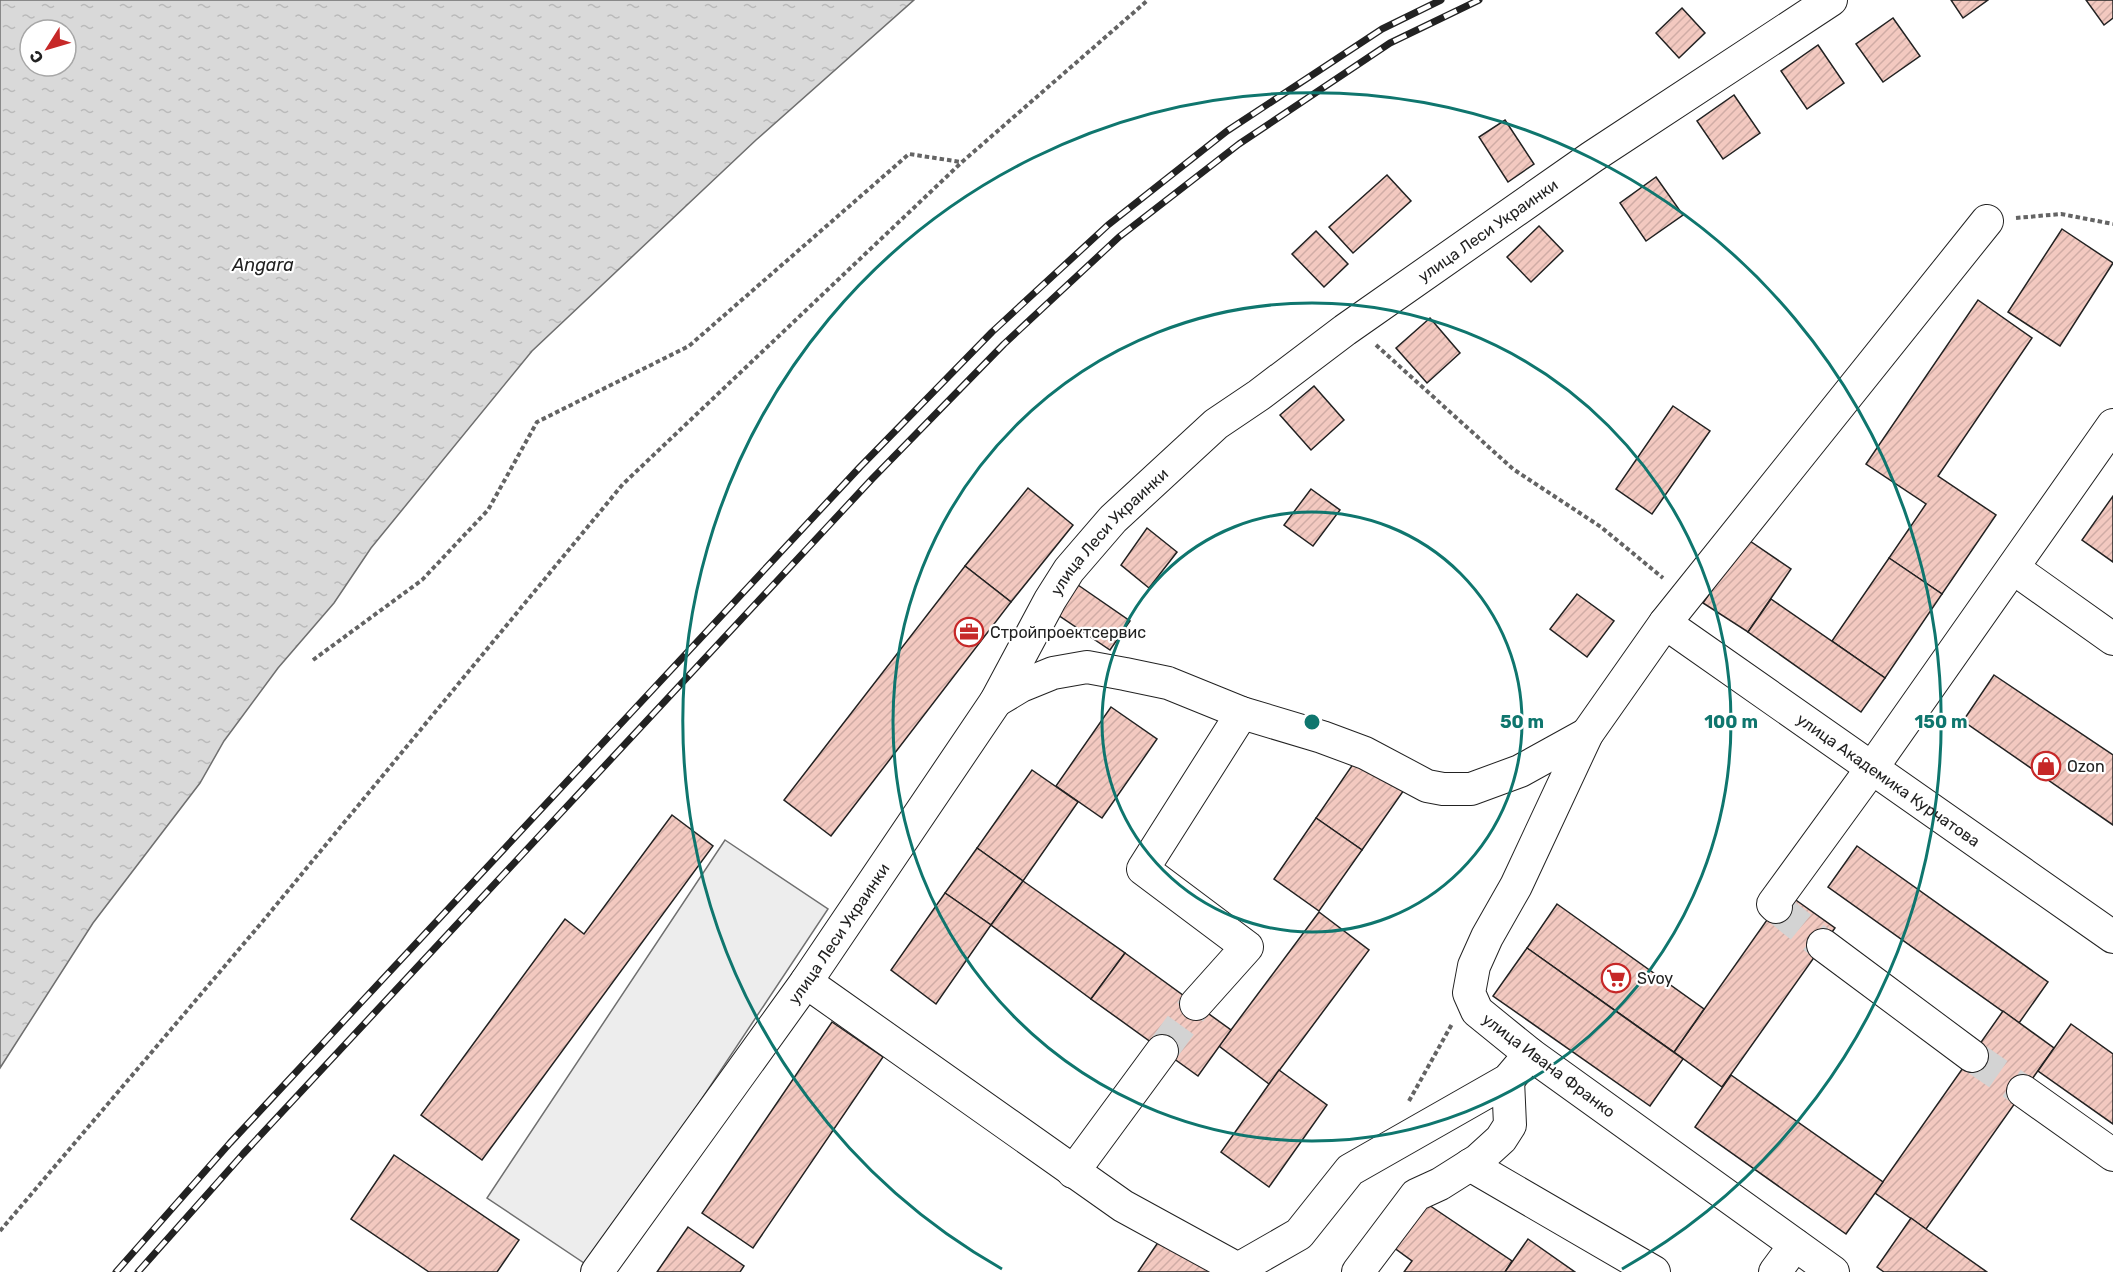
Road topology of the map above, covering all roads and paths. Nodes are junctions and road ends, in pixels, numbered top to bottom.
1 (1148, 0) edge
2 (1831, 0) edge
3 (962, 162) junction
4 (1987, 221) joint
5 (2113, 224) edge
6 (1354, 324) junction
7 (2113, 425) edge
8 (2013, 568) junction
9 (1686, 597) junction
10 (1665, 623) junction
11 (2113, 639) edge
12 (313, 660) dead end
13 (996, 701) junction
14 (1242, 713) junction
15 (1587, 734) junction
16 (1872, 768) junction
17 (1776, 906) dead end
18 (2113, 937) edge
19 (1823, 945) tunnel mouth
20 (806, 982) junction
21 (1469, 993) junction
22 (1196, 1004) tunnel mouth
23 (1161, 1051) tunnel mouth
24 (1530, 1054) junction
25 (1972, 1056) tunnel mouth
26 (1508, 1080) junction
27 (2023, 1091) tunnel mouth
28 (1402, 1109) dead end
29 (2113, 1155) edge
30 (1470, 1165) junction
31 (1073, 1172) junction
32 (0, 1231) edge
33 (1795, 1245) junction
34 (597, 1272) edge
35 (1358, 1272) edge
36 (1654, 1272) edge
37 (1775, 1272) edge
38 (1833, 1272) edge

1 - 3 path
2 - 6 street, улица Леси Украинки
3 - 12 path
3 - 32 path
4 - 5 path
4 - 9 street
6 - 9 path
6 - 13 street, улица Леси Украинки
7 - 8 street
8 - 11 street
8 - 16 street
9 - 10 street
10 - 15 street
10 - 16 street, улица Академика Курчатова
13 - 14 street
13 - 20 street, улица Леси Украинки
14 - 15 street
14 - 22 street
15 - 21 street
16 - 17 street
16 - 18 street, улица Академика Курчатова
19 - 25 street
20 - 31 street
20 - 34 street, улица Леси Украинки
21 - 24 street, улица Ивана Франко
21 - 28 path
23 - 31 street
24 - 26 street
24 - 33 street, улица Ивана Франко
26 - 30 street
26 - 31 street
27 - 29 street
30 - 35 street
30 - 36 street
33 - 37 street
33 - 38 street, улица Ивана Франко

